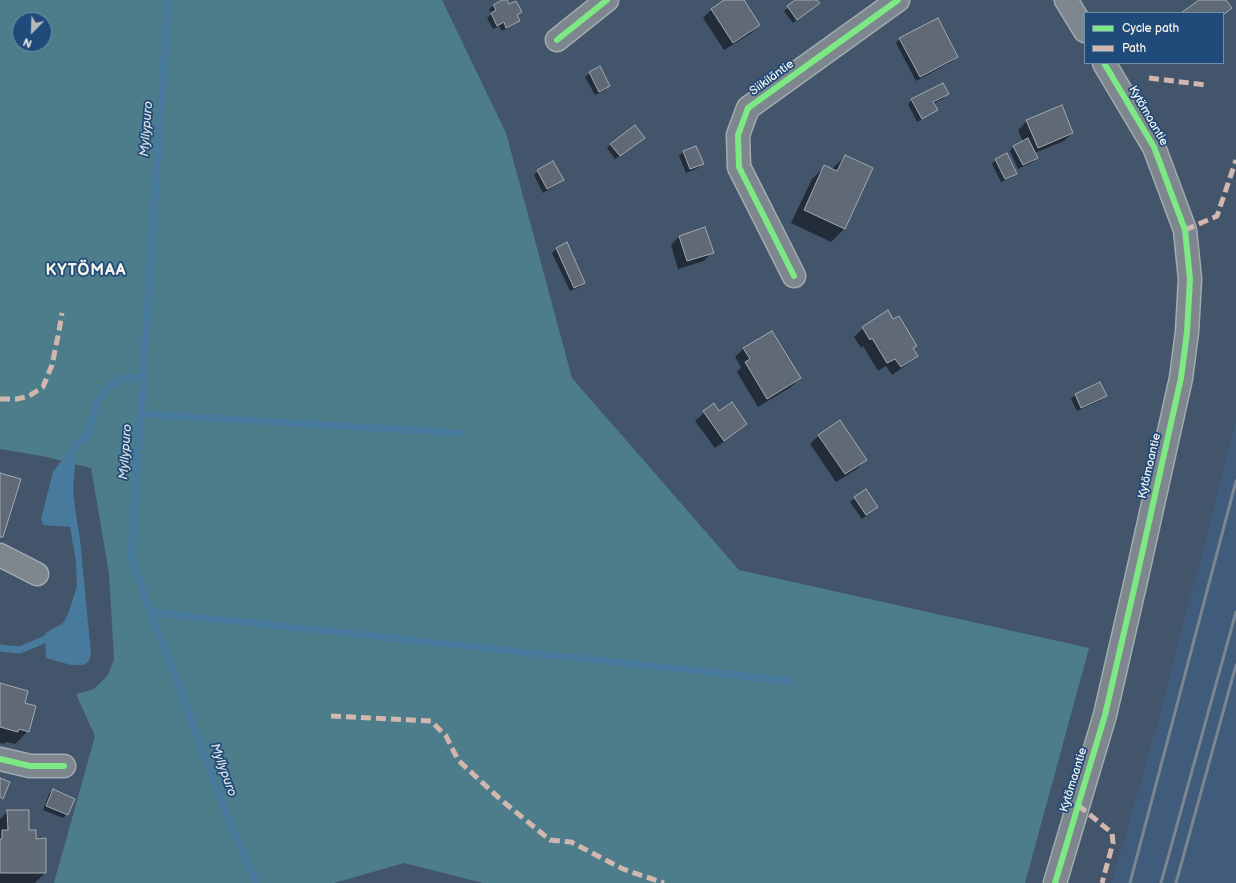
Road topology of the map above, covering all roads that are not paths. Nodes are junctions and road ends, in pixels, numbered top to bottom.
1 (607, 0) edge
2 (898, 0) edge
3 (1066, 0) edge
4 (1084, 29) edge
5 (558, 40) dead end
6 (1105, 64) edge
7 (794, 276) dead end
8 (0, 555) edge
9 (37, 574) dead end
10 (0, 759) edge
11 (64, 766) dead end
12 (1055, 883) edge

1 - 5 street
2 - 7 street, Siikiläntie
3 - 4 street
6 - 12 street, Kytömaantie
8 - 9 street
10 - 11 street

